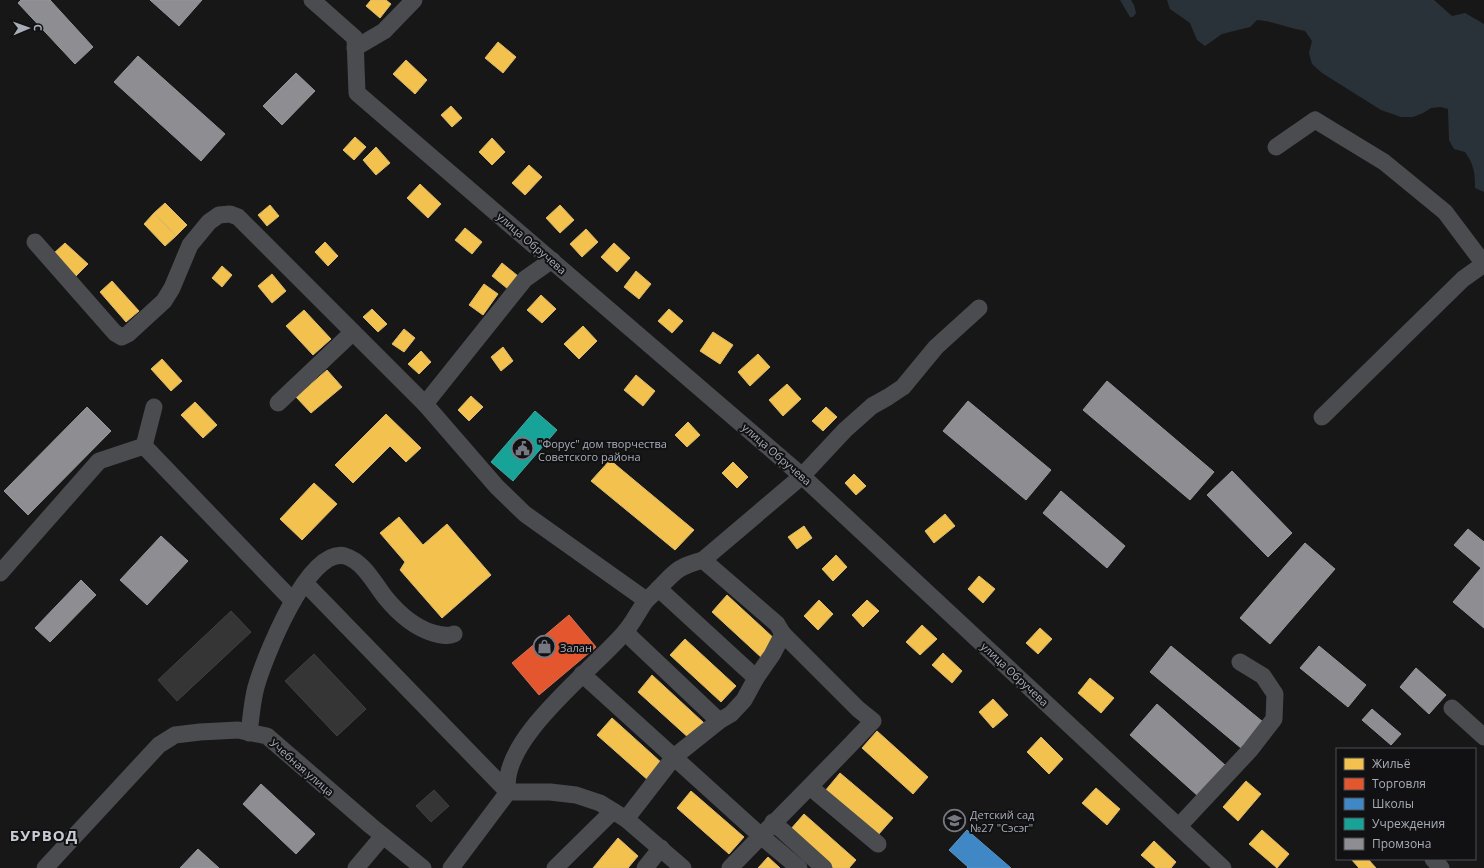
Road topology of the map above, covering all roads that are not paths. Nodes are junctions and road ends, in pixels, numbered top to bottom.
1 (312, 0) edge
2 (414, 0) edge
3 (355, 43) junction
4 (1276, 147) dead end
5 (35, 242) dead end
6 (552, 260) junction
7 (1484, 264) edge
8 (979, 308) dead end
9 (353, 332) junction
10 (278, 403) dead end
11 (425, 404) junction
12 (154, 407) dead end
13 (1322, 417) dead end
14 (144, 446) junction
15 (802, 476) junction
16 (703, 560) junction
17 (0, 573) edge
18 (305, 583) junction
19 (659, 588) junction
20 (292, 600) junction
21 (646, 600) junction
22 (625, 632) junction
23 (454, 634) dead end
24 (783, 634) junction
25 (1240, 662) dead end
26 (582, 674) junction
27 (756, 678) junction
28 (1452, 708) dead end
29 (719, 721) junction
30 (249, 733) junction
31 (1484, 737) edge
32 (674, 757) junction
33 (810, 787) junction
34 (508, 792) junction
35 (619, 815) junction
36 (773, 822) junction
37 (1179, 826) junction
38 (383, 836) junction
39 (761, 836) junction
40 (878, 844) dead end
41 (661, 848) junction
42 (1434, 860) edge
43 (45, 868) edge
44 (356, 868) edge
45 (423, 868) edge
46 (451, 868) edge
47 (555, 868) edge
48 (644, 868) edge
49 (683, 868) edge
50 (730, 868) edge
51 (799, 868) edge
52 (824, 868) edge
53 (1224, 868) edge
54 (1441, 868) edge

1 - 3 street
2 - 3 street
3 - 6 street, улица Обручева
4 - 7 street
5 - 9 street
6 - 11 street
6 - 15 street, улица Обручева
7 - 13 street
8 - 15 street
9 - 10 street
9 - 11 street
11 - 21 street
12 - 14 street
14 - 17 street
14 - 20 street
15 - 16 street
15 - 37 street, улица Обручева
16 - 19 street
16 - 24 street
18 - 20 street
18 - 23 street
18 - 34 street
19 - 21 street
19 - 27 street
20 - 30 street
21 - 22 street
22 - 26 street
22 - 29 street
24 - 27 street
24 - 33 street
25 - 37 street
26 - 32 street
26 - 34 street
27 - 29 street
28 - 31 street
29 - 32 street
30 - 38 street, Учебная улица
30 - 43 street, Учебная улица
32 - 35 street
32 - 39 street
33 - 36 street
33 - 40 street
34 - 35 street
34 - 46 street
35 - 41 street
35 - 47 street
36 - 39 street
36 - 52 street
37 - 53 street, улица Обручева
38 - 44 street
38 - 45 street, Учебная улица
39 - 50 street
39 - 51 street
41 - 48 street
41 - 49 street
42 - 54 street

